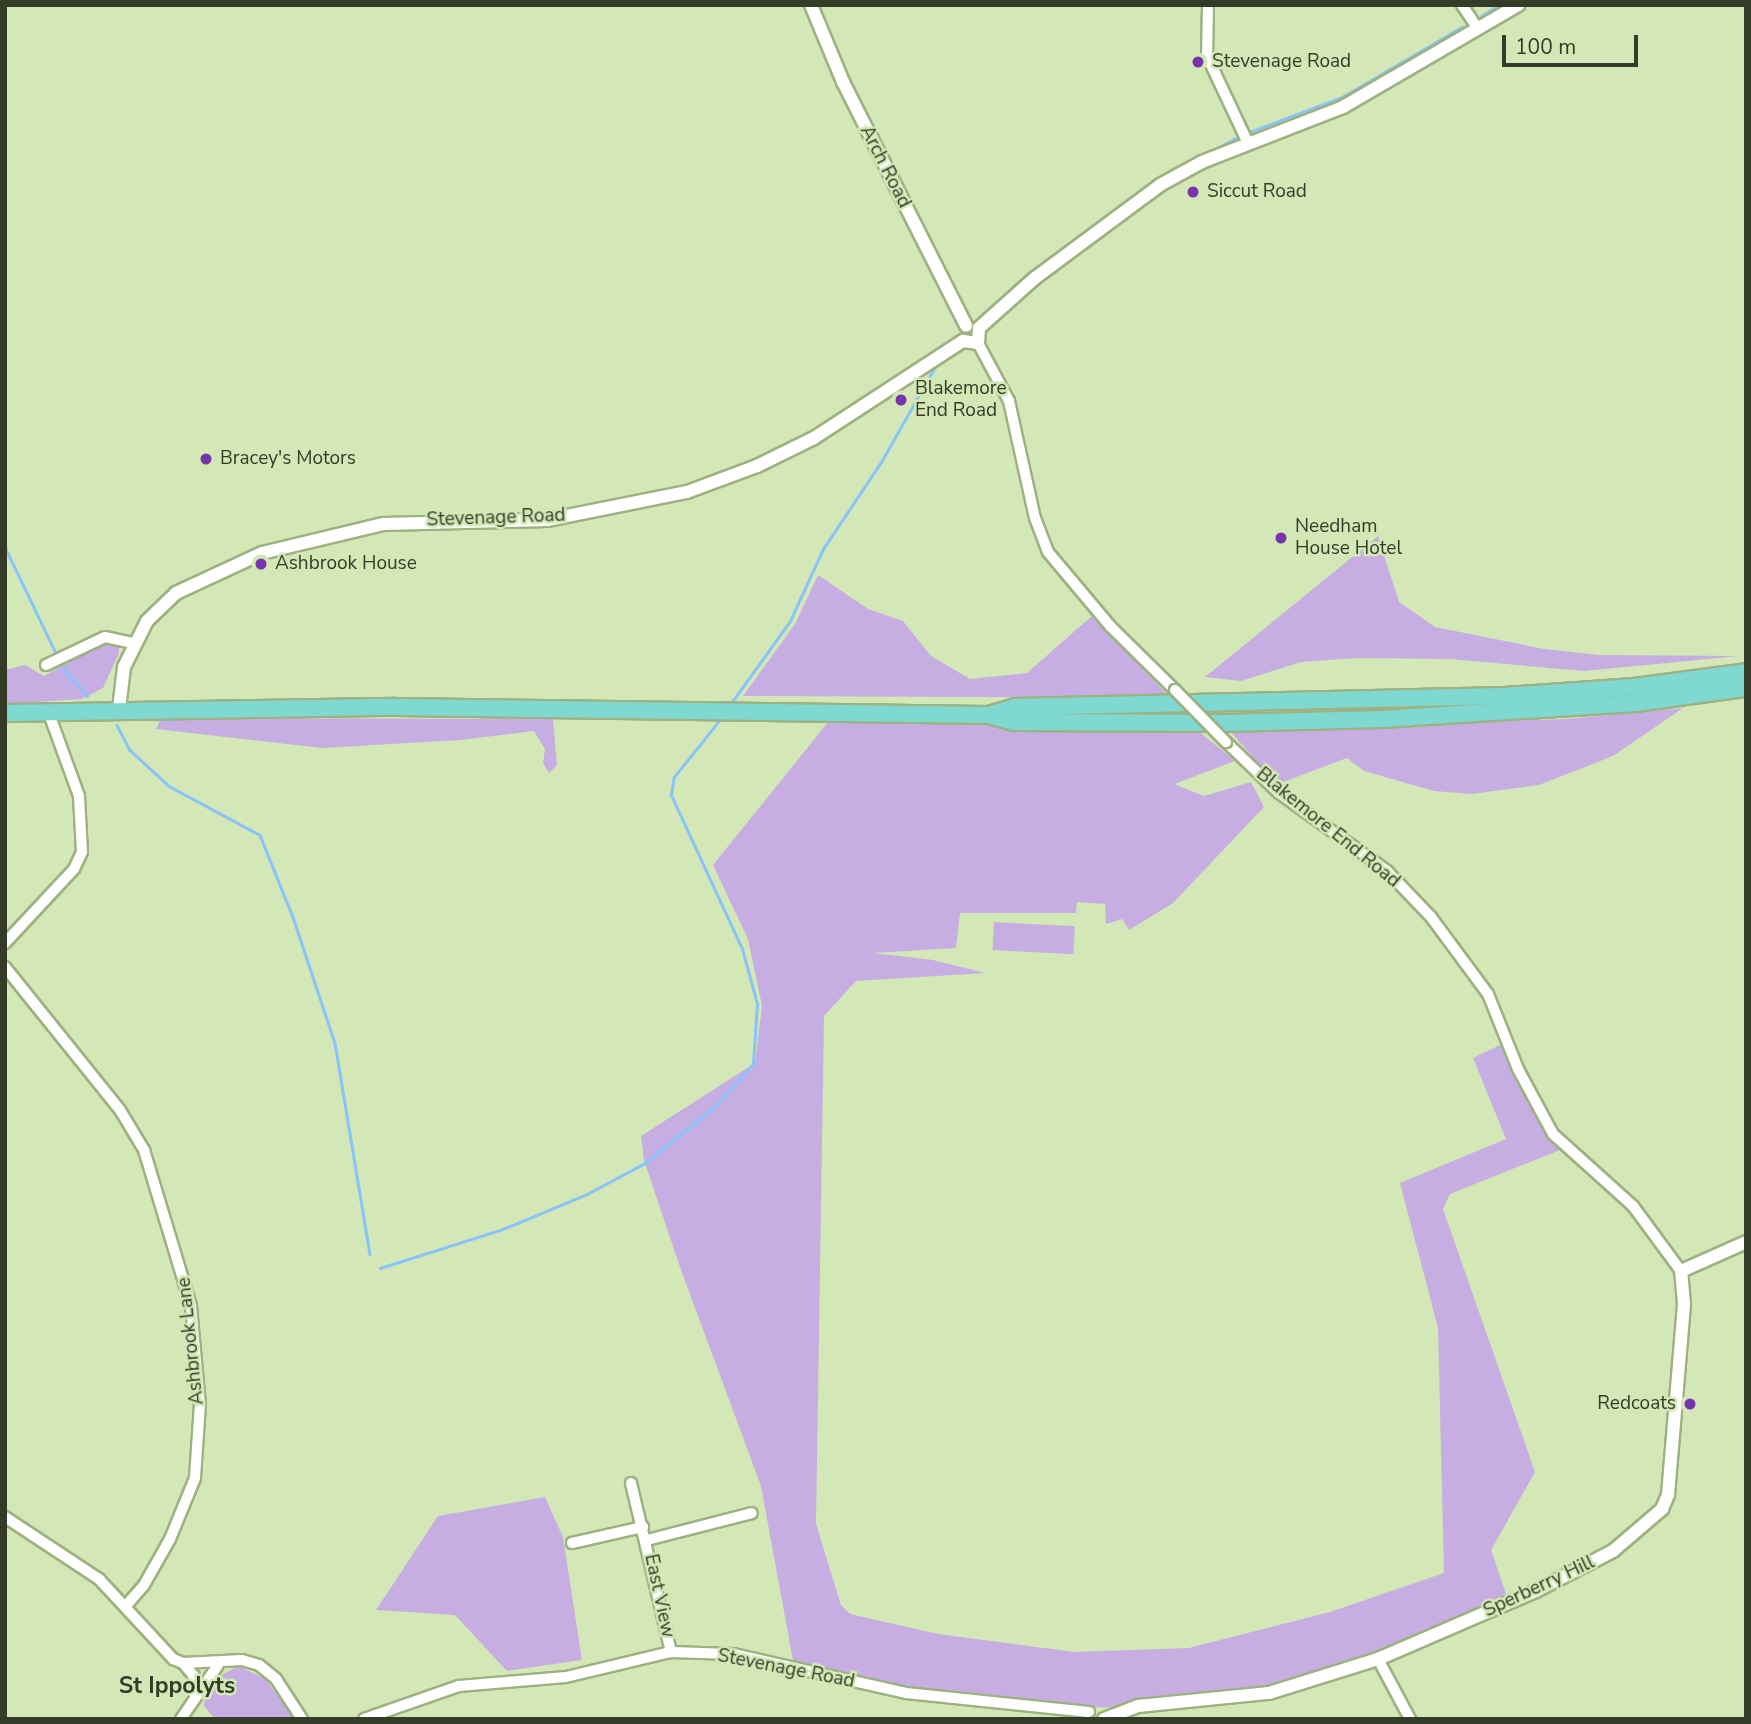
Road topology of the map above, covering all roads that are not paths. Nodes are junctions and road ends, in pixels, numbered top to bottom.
1 (811, 5) edge
2 (1208, 5) edge
3 (1462, 5) edge
4 (1518, 5) edge
5 (1478, 29) junction
6 (1248, 144) junction
7 (972, 327) junction
8 (963, 341) junction
9 (978, 342) junction
10 (133, 643) junction
11 (46, 666) dead end
12 (1746, 672) edge
13 (1746, 688) edge
14 (119, 709) junction
15 (48, 711) junction
16 (5, 713) edge
17 (989, 715) junction
18 (5, 943) edge
19 (5, 967) edge
20 (1746, 1242) edge
21 (1681, 1271) junction
22 (631, 1483) dead end
23 (752, 1513) dead end
24 (5, 1517) edge
25 (643, 1527) junction
26 (647, 1540) junction
27 (572, 1543) dead end
28 (126, 1606) junction
29 (671, 1652) junction
30 (1378, 1659) junction
31 (183, 1663) junction
32 (218, 1665) junction
33 (194, 1699) junction
34 (1089, 1712) dead end
35 (181, 1719) edge
36 (302, 1719) edge
37 (364, 1719) edge
38 (1104, 1719) edge
39 (1410, 1719) edge

1 - 7 street, Arch Road
2 - 6 street
3 - 5 street
4 - 5 street
5 - 6 street
6 - 7 street
7 - 8 street
7 - 9 street
8 - 9 street
8 - 10 street, Stevenage Road
9 - 21 street, Blakemore End Road, bridge
10 - 11 street
10 - 14 street, Stevenage Road
12 - 17 main road
13 - 17 main road
14 - 15 main road
14 - 17 main road
15 - 16 main road
15 - 18 street
19 - 28 street, Ashbrook Lane
20 - 21 street
21 - 30 street, Sperberry Hill
22 - 25 street, East View
23 - 26 street
24 - 28 street
25 - 26 street, East View
25 - 27 street
26 - 29 street, East View
28 - 31 street
29 - 34 street, Stevenage Road
29 - 37 street, Stevenage Road
30 - 38 street, Sperberry Hill
30 - 39 street
31 - 32 street
31 - 33 street
32 - 33 street
32 - 36 street
33 - 35 street

